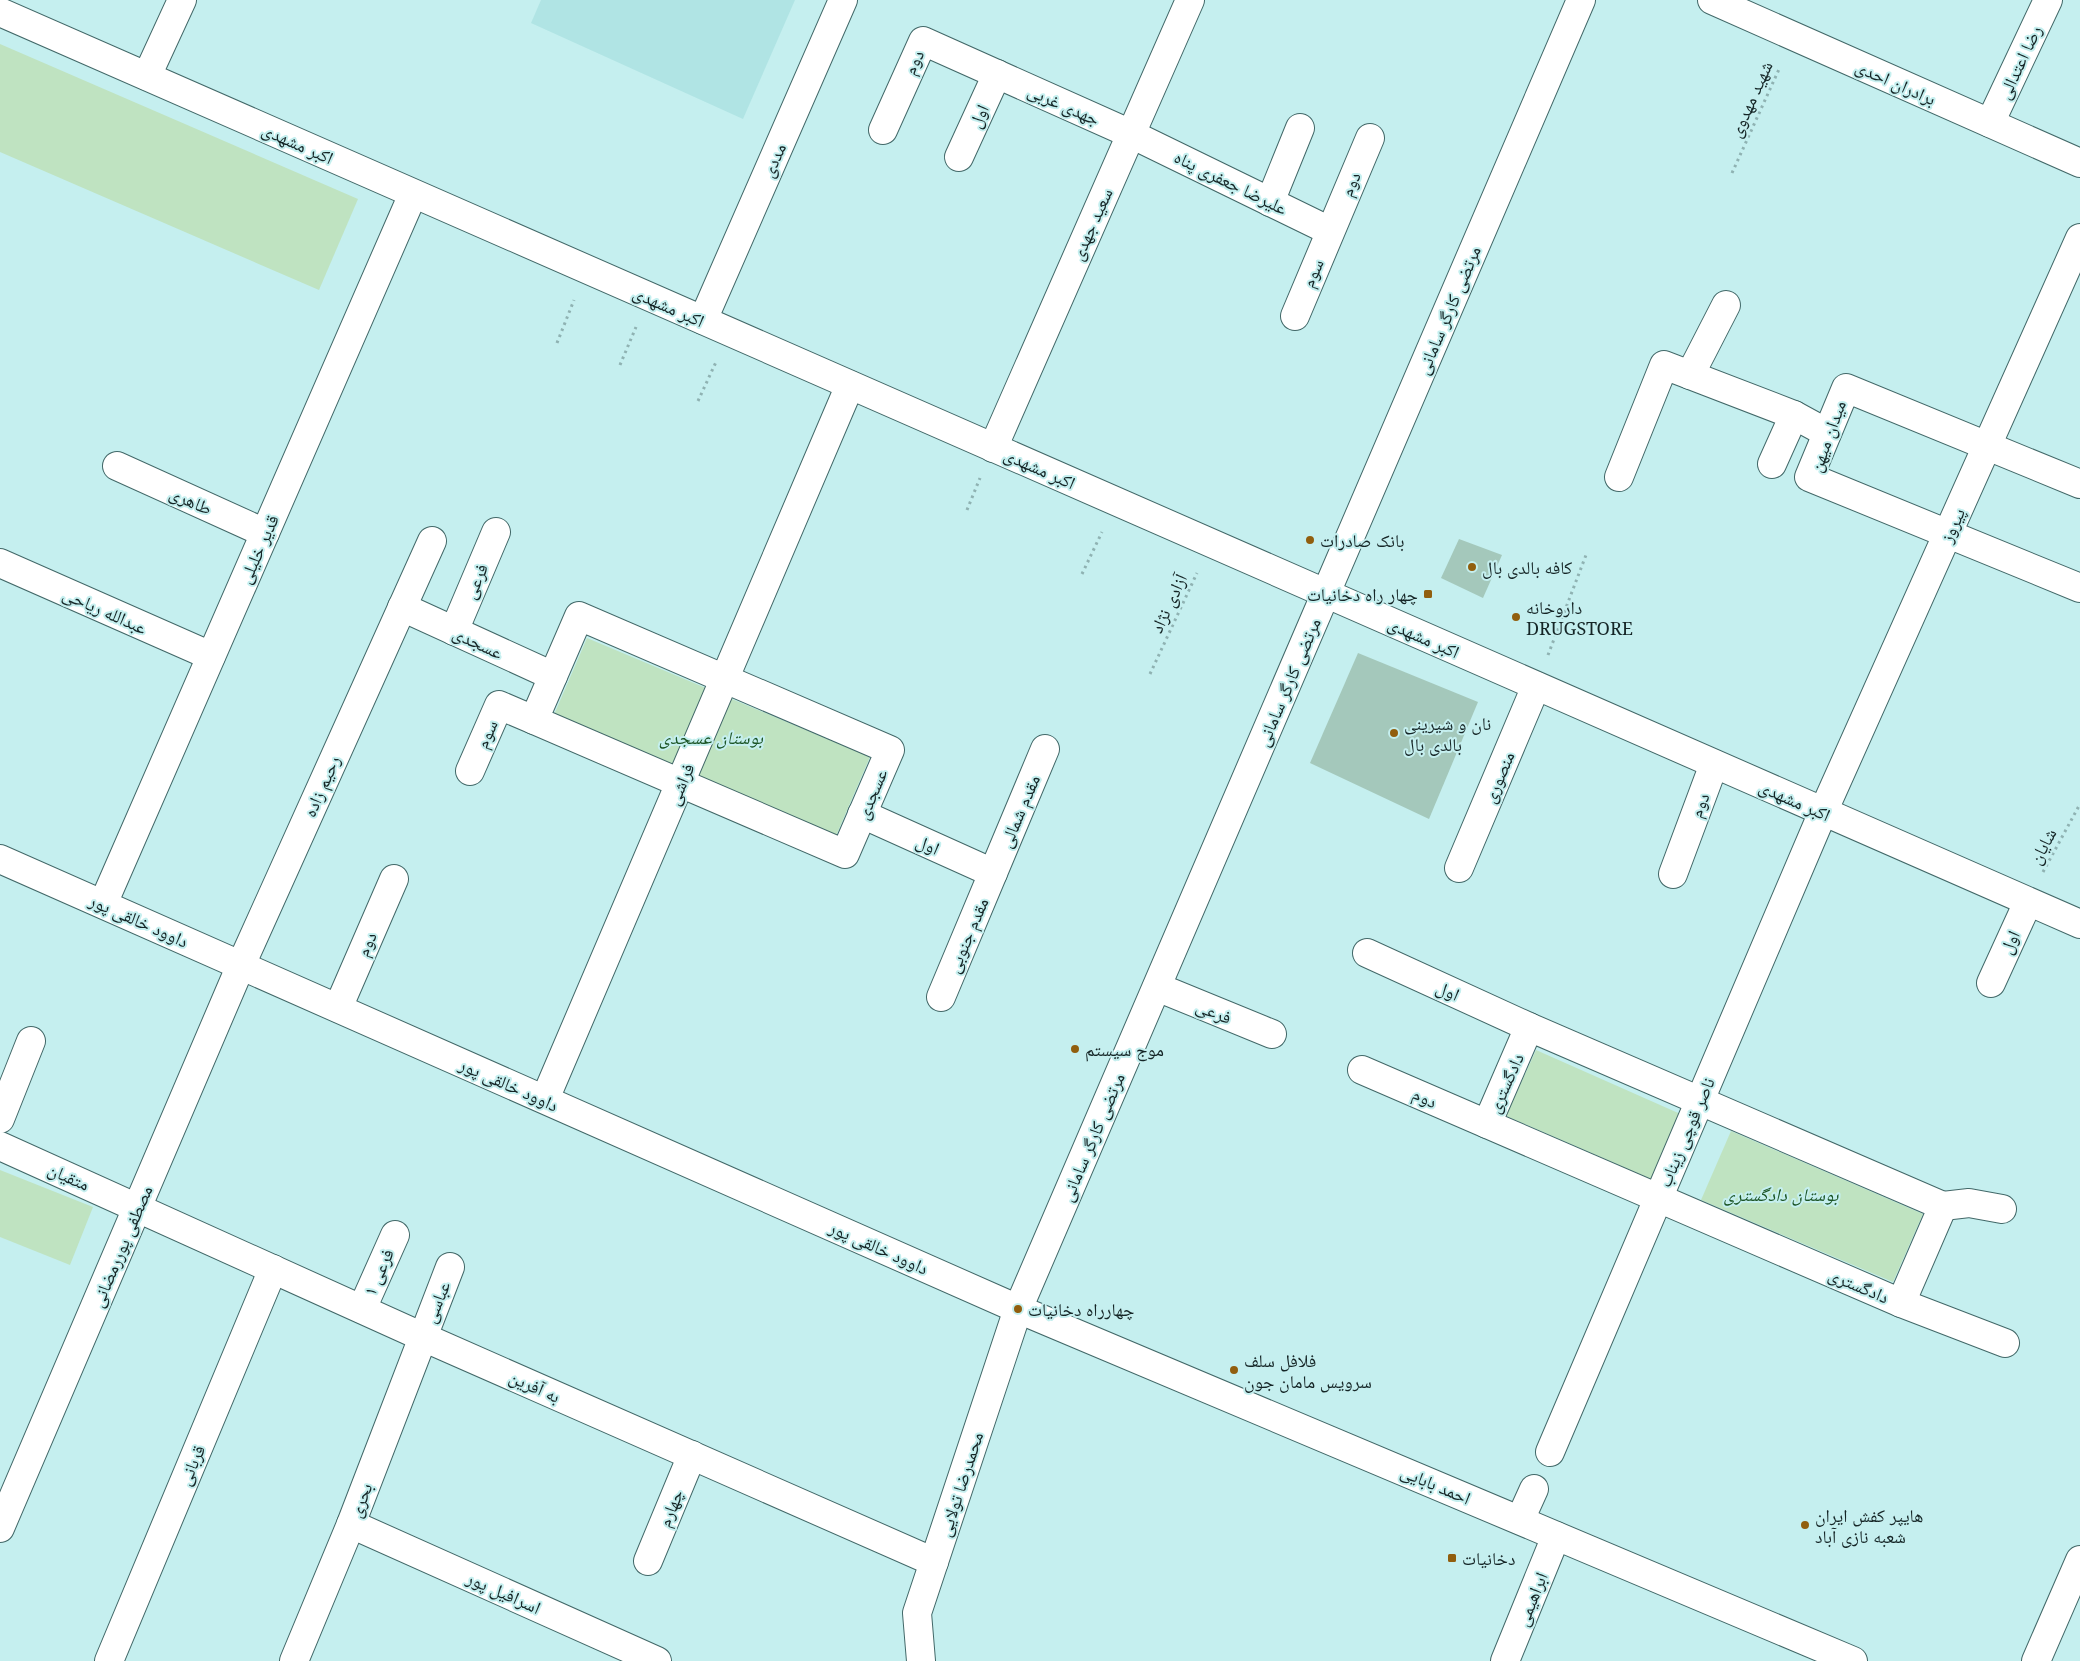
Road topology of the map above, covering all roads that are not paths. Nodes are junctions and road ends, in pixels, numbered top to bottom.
1 (182, 0) edge
2 (843, 0) edge
3 (1190, 0) edge
4 (1581, 0) edge
5 (1712, 0) edge
6 (2048, 0) edge
7 (0, 12) edge
8 (997, 74) junction
9 (147, 76) junction
10 (1990, 123) junction
11 (1300, 128) dead end
12 (882, 130) dead end
13 (1131, 134) junction
14 (1370, 138) dead end
15 (959, 157) dead end
16 (2080, 163) edge
17 (413, 194) junction
18 (1270, 202) junction
19 (1330, 231) junction
20 (2080, 238) edge
21 (1726, 305) dead end
22 (1294, 316) dead end
23 (703, 320) junction
24 (1690, 375) junction
25 (850, 385) junction
26 (1794, 415) junction
27 (1827, 433) junction
28 (1987, 446) junction
29 (993, 448) junction
30 (1772, 464) dead end
31 (117, 466) dead end
32 (1619, 477) dead end
33 (2080, 484) edge
34 (496, 532) dead end
35 (265, 533) junction
36 (1948, 533) junction
37 (432, 541) dead end
38 (0, 563) edge
39 (2080, 588) edge
40 (1326, 594) junction
41 (402, 607) junction
42 (454, 631) junction
43 (211, 656) junction
44 (553, 676) junction
45 (724, 679) junction
46 (1536, 686) junction
47 (534, 720) junction
48 (1045, 750) dead end
49 (1714, 764) junction
50 (470, 771) dead end
51 (680, 783) junction
52 (1823, 812) junction
53 (862, 814) junction
54 (0, 859) edge
55 (1460, 868) dead end
56 (993, 873) junction
57 (1673, 874) dead end
58 (394, 879) dead end
59 (2028, 902) junction
60 (103, 904) junction
61 (2080, 924) edge
62 (1367, 953) dead end
63 (241, 965) junction
64 (1990, 983) dead end
65 (1157, 987) junction
66 (942, 996) dead end
67 (338, 1008) junction
68 (1529, 1027) junction
69 (1272, 1034) dead end
70 (31, 1041) dead end
71 (1362, 1070) dead end
72 (545, 1099) junction
73 (1700, 1101) junction
74 (0, 1119) edge
75 (1487, 1124) junction
76 (0, 1146) edge
77 (1658, 1198) junction
78 (1943, 1206) junction
79 (138, 1207) junction
80 (2002, 1209) dead end
81 (395, 1235) dead end
82 (450, 1267) dead end
83 (273, 1269) junction
84 (1901, 1303) junction
85 (1018, 1308) junction
86 (362, 1309) junction
87 (423, 1337) junction
88 (2005, 1343) dead end
89 (1550, 1452) dead end
90 (692, 1455) junction
91 (1534, 1489) dead end
92 (1520, 1520) junction
93 (1, 1521) edge
94 (351, 1524) junction
95 (1556, 1536) junction
96 (2080, 1560) edge
97 (648, 1561) dead end
98 (934, 1562) junction
99 (109, 1661) edge
100 (294, 1661) edge
101 (657, 1661) edge
102 (921, 1661) edge
103 (1505, 1661) edge
104 (1853, 1661) edge
105 (2036, 1661) edge

1 - 9 street
2 - 23 street, مددی
3 - 13 street, سعید جهدی
4 - 40 street, مرتضی کارگر سامانی
5 - 10 street, برادران احدی
6 - 10 street, رضا اعتدالی
7 - 9 street, اکبر مشهدی
8 - 12 street, دوم
8 - 13 street, جهدی غربی
8 - 15 street, اول
9 - 17 street, اکبر مشهدی
10 - 16 street, برادران احدی
11 - 18 street
13 - 18 street, علیرضا جعفری پناه
13 - 29 street, سعید جهدی
14 - 19 street, دوم
17 - 23 street, اکبر مشهدی
17 - 35 street, قدیر خلیلی
18 - 19 street, علیرضا جعفری پناه
19 - 22 street, سوم
20 - 28 street, پیروز
21 - 24 street
23 - 25 street, اکبر مشهدی
24 - 26 street
24 - 32 street
25 - 29 street, اکبر مشهدی
25 - 45 street, فراشی
26 - 27 street
26 - 30 street
27 - 28 street, میدان میهن
27 - 36 street, میدان میهن
28 - 33 street, میدان میهن
28 - 36 street, پیروز
29 - 40 street, اکبر مشهدی
31 - 35 street, طاهری
34 - 42 street, فرعی
35 - 43 street, قدیر خلیلی
36 - 39 street, میدان میهن
36 - 52 street, پیروز
37 - 41 street
38 - 43 street, عبدالله ریاحی
40 - 46 street, اکبر مشهدی
40 - 65 street, مرتضی کارگر سامانی
41 - 42 street, عسجدی
41 - 63 street, رحیم زاده
42 - 44 street, عسجدی
43 - 60 street, قدیر خلیلی
44 - 45 street, عسجدی
44 - 47 street, عسجدی
45 - 51 street, فراشی
45 - 53 street, عسجدی
46 - 49 street, اکبر مشهدی
46 - 55 street, منصوری
47 - 50 street, سوم
47 - 51 street, عسجدی
48 - 56 street, مقدم شمالی
49 - 52 street, اکبر مشهدی
49 - 57 street, دوم
51 - 53 street, عسجدی
51 - 72 street, فراشی
52 - 59 street, اکبر مشهدی
52 - 73 street, ناصر قوچی زیناب
53 - 56 street, اول
54 - 60 street, داوود خالقی پور
56 - 66 street, مقدم جنوبی
58 - 67 street, دوم
59 - 61 street, اکبر مشهدی
59 - 64 street, اول
60 - 63 street, داوود خالقی پور
62 - 68 street, اول
63 - 67 street, داوود خالقی پور
63 - 79 street, مصطفی پوررمضانی
65 - 69 street, فرعی
65 - 85 street, مرتضی کارگر سامانی
67 - 72 street, داوود خالقی پور
68 - 73 street
68 - 75 street, دادگستری
70 - 74 street
71 - 75 street, دوم
72 - 85 street, داوود خالقی پور
73 - 77 street, ناصر قوچی زیناب
73 - 78 street
75 - 77 street, دادگستری
76 - 79 street, متقیان
77 - 84 street, دادگستری
77 - 89 street, ناصر قوچی زیناب
78 - 80 street
78 - 84 street, دادگستری
79 - 83 street, به آفرین
79 - 93 street, مصطفی پوررمضانی
81 - 86 street, فرعی ۱
82 - 87 street, عباسی
83 - 86 street, به آفرین
83 - 99 street, قربانی
84 - 88 street
85 - 92 street, احمد بابایی
85 - 98 street, محمدرضا تولایی
86 - 87 street, به آفرین
87 - 90 street, به آفرین
87 - 94 street, بحری
90 - 97 street, چهارم
90 - 98 street, به آفرین
91 - 92 street
92 - 95 street, احمد بابایی
94 - 100 street, بحری
94 - 101 street, اسرافیل پور
95 - 103 street, ابراهیمی
95 - 104 street, احمد بابایی
96 - 105 street
98 - 102 street, محمدرضا تولایی

